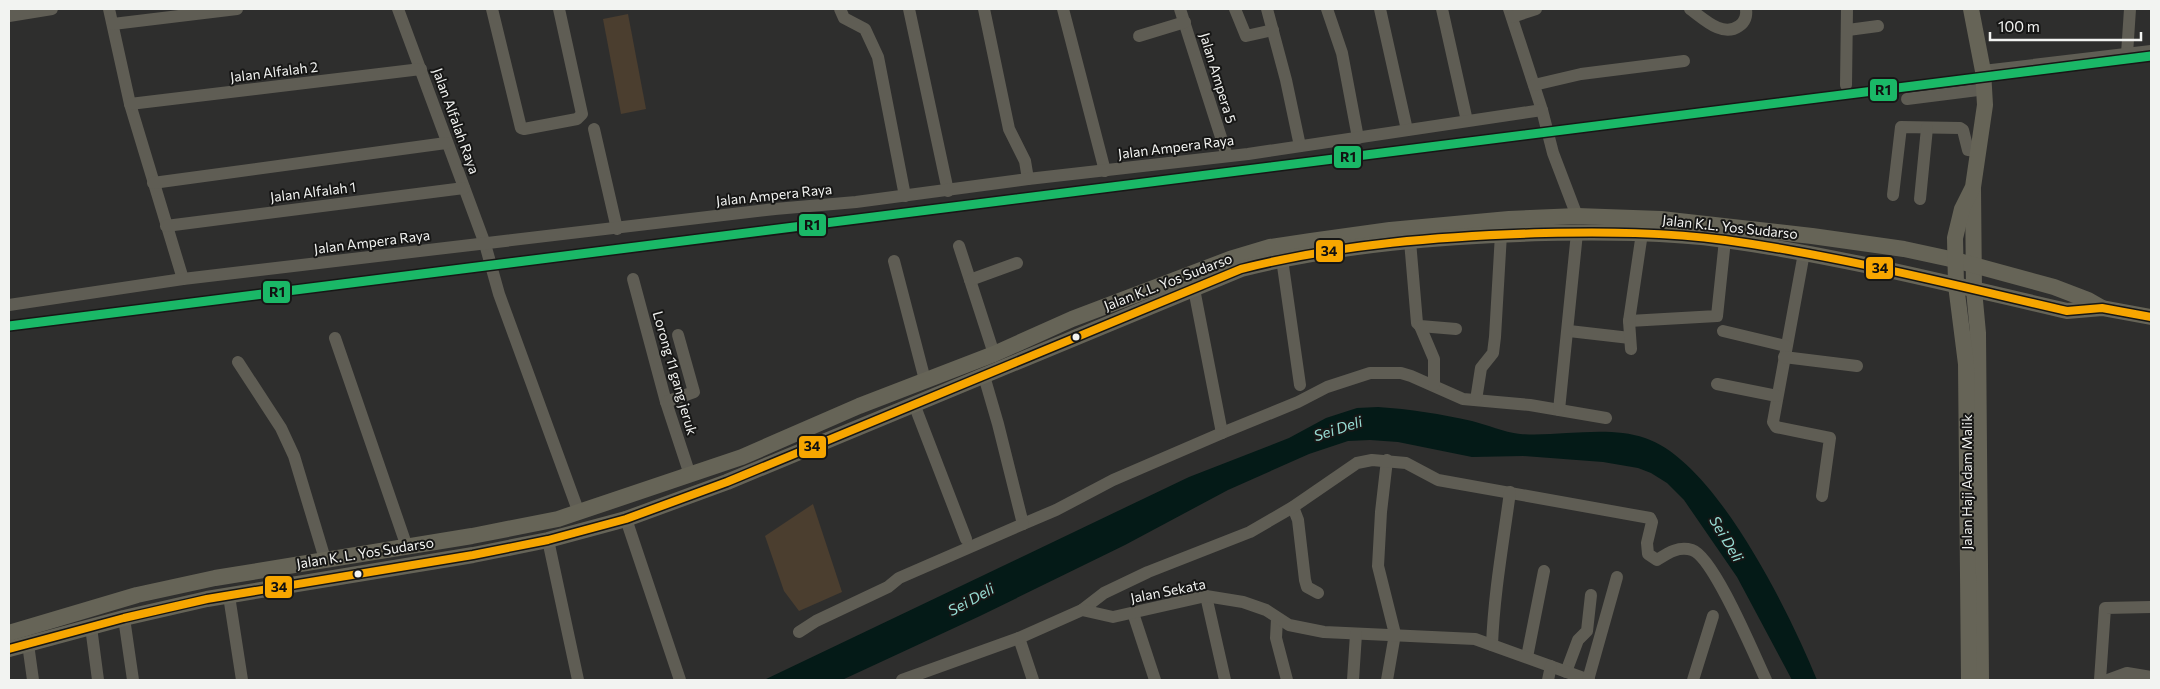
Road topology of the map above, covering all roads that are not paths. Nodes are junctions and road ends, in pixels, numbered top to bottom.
1 (52, 9) edge
2 (109, 9) edge
3 (237, 9) edge
4 (398, 9) edge
5 (492, 9) edge
6 (559, 9) edge
7 (840, 9) edge
8 (909, 9) edge
9 (984, 9) edge
10 (1063, 9) edge
11 (1180, 9) edge
12 (1235, 9) edge
13 (1267, 9) edge
14 (1327, 9) edge
15 (1380, 9) edge
16 (1442, 9) edge
17 (1536, 9) edge
18 (1690, 9) edge
19 (1746, 9) edge
20 (1848, 9) edge
21 (1971, 9) edge
22 (2130, 9) edge
23 (1511, 13) edge
24 (9, 16) edge
25 (1185, 22) junction
26 (113, 24) junction
27 (1878, 26) dead end
28 (1273, 30) junction
29 (1848, 30) junction
30 (1138, 36) dead end
31 (2151, 51) edge
32 (2127, 54) junction
33 (1684, 61) dead end
34 (421, 69) junction
35 (1983, 71) junction
36 (1534, 85) junction
37 (1846, 85) dead end
38 (1986, 90) junction
39 (1907, 98) dead end
40 (130, 104) junction
41 (1542, 110) junction
42 (1467, 121) junction
43 (1927, 128) junction
44 (594, 129) dead end
45 (1407, 130) junction
46 (1358, 138) junction
47 (446, 143) junction
48 (1300, 146) junction
49 (1978, 151) junction
50 (1227, 156) junction
51 (1105, 171) junction
52 (1028, 179) junction
53 (153, 183) junction
54 (1974, 187) junction
55 (464, 188) junction
56 (948, 191) junction
57 (1893, 195) dead end
58 (905, 196) junction
59 (1920, 199) dead end
60 (1577, 216) junction
61 (166, 226) junction
62 (617, 229) junction
63 (1577, 233) junction
64 (1642, 233) junction
65 (1501, 234) junction
66 (1955, 238) junction
67 (1725, 240) junction
68 (1410, 241) junction
69 (485, 244) junction
70 (959, 246) dead end
71 (1904, 249) junction
72 (1804, 253) junction
73 (1282, 259) junction
74 (1955, 260) junction
75 (894, 261) dead end
76 (1017, 263) dead end
77 (1973, 264) junction
78 (184, 279) junction
79 (633, 279) dead end
80 (970, 280) junction
81 (1956, 285) junction
82 (1194, 289) junction
83 (1974, 290) junction
84 (9, 305) edge
85 (2102, 308) junction
86 (2151, 317) edge
87 (1629, 321) junction
88 (1420, 326) junction
89 (1456, 329) dead end
90 (1569, 331) junction
91 (1723, 331) dead end
92 (678, 335) dead end
93 (335, 338) dead end
94 (1785, 352) junction
95 (994, 354) junction
96 (238, 362) dead end
97 (1857, 366) dead end
98 (984, 376) junction
99 (925, 380) junction
100 (1434, 384) junction
101 (1717, 384) dead end
102 (1300, 385) dead end
103 (1777, 396) junction
104 (1476, 400) junction
105 (666, 402) junction
106 (914, 404) junction
107 (859, 406) junction
108 (1559, 410) junction
109 (1606, 418) dead end
110 (866, 424) junction
111 (1222, 433) junction
112 (800, 452) joint
113 (1387, 460) junction
114 (690, 475) junction
115 (1510, 492) junction
116 (1822, 496) dead end
117 (1293, 507) junction
118 (579, 513) junction
119 (626, 519) junction
120 (1023, 524) junction
121 (966, 539) dead end
122 (548, 540) junction
123 (407, 547) junction
124 (325, 559) junction
125 (306, 562) junction
126 (1544, 571) dead end
127 (1617, 577) dead end
128 (329, 579) junction
129 (310, 582) junction
130 (1318, 593) dead end
131 (1591, 595) dead end
132 (229, 596) junction
133 (1206, 596) junction
134 (2151, 607) edge
135 (1082, 610) junction
136 (1133, 613) junction
137 (1713, 616) dead end
138 (124, 618) junction
139 (1276, 618) junction
140 (91, 627) junction
141 (799, 632) dead end
142 (9, 633) edge
143 (1356, 634) junction
144 (1395, 634) junction
145 (27, 636) junction
146 (1018, 638) junction
147 (1492, 645) junction
148 (9, 649) edge
149 (1527, 657) junction
150 (1551, 666) junction
151 (1566, 672) junction
152 (2151, 677) edge
153 (33, 680) edge
154 (98, 680) edge
155 (133, 680) edge
156 (242, 680) edge
157 (578, 680) edge
158 (680, 680) edge
159 (902, 680) edge
160 (1033, 680) edge
161 (1155, 680) edge
162 (1226, 680) edge
163 (1287, 680) edge
164 (1353, 680) edge
165 (1387, 680) edge
166 (1548, 680) edge
167 (1589, 680) edge
168 (1693, 680) edge
169 (1766, 680) edge
170 (1969, 680) edge
171 (1981, 680) edge
172 (2100, 680) edge
173 (2108, 680) edge

1 - 24 street
2 - 26 street
3 - 26 street
4 - 34 street, Jalan Alfalah Raya
5 - 6 street
7 - 58 street
8 - 56 street
9 - 52 street
10 - 51 street
11 - 25 street, Jalan Ampera 5
12 - 28 street
13 - 28 street
14 - 46 street
15 - 45 street
16 - 42 street
17 - 23 street
18 - 19 street
20 - 29 street
21 - 35 main road
22 - 32 street
23 - 36 street
25 - 30 street
25 - 50 street, Jalan Ampera 5
26 - 40 street
27 - 29 street
28 - 48 street
29 - 37 street
31 - 32 street
32 - 35 street
33 - 36 street
34 - 40 street, Jalan Alfalah 2
34 - 47 street, Jalan Alfalah Raya
35 - 38 main road
36 - 41 street
38 - 39 street
38 - 49 main road
40 - 53 street
41 - 42 street, Jalan Ampera Raya
41 - 60 street
42 - 45 street, Jalan Ampera Raya
43 - 49 street
43 - 57 street
43 - 59 street
44 - 62 street
45 - 46 street, Jalan Ampera Raya
46 - 48 street, Jalan Ampera Raya
47 - 53 street
47 - 55 street, Jalan Alfalah Raya
48 - 50 street, Jalan Ampera Raya
49 - 54 main road
50 - 51 street, Jalan Ampera Raya
51 - 52 street, Jalan Ampera Raya
52 - 56 street, Jalan Ampera Raya
53 - 61 street
54 - 66 main road, Jalan Haji Adam Malik
54 - 77 main road, Jalan Haji Adam Malik
55 - 61 street, Jalan Alfalah 1
55 - 69 street, Jalan Alfalah Raya
56 - 58 street, Jalan Ampera Raya
58 - 62 street, Jalan Ampera Raya
60 - 71 main road, Jalan K.L. Yos Sudarso
60 - 95 main road, Jalan K.L. Yos Sudarso
61 - 78 street
62 - 69 street, Jalan Ampera Raya
63 - 64 main road, Jalan K.L. Yos Sudarso
63 - 65 main road, Jalan K.L. Yos Sudarso
63 - 90 street
64 - 67 main road, Jalan K.L. Yos Sudarso
64 - 87 street
65 - 68 main road, Jalan K.L. Yos Sudarso
65 - 104 street
66 - 71 main road
66 - 74 main road, Jalan Haji Adam Malik
67 - 72 main road, Jalan K.L. Yos Sudarso
67 - 87 street
68 - 73 main road, Jalan K.L. Yos Sudarso
68 - 88 street
69 - 78 street, Jalan Ampera Raya
69 - 118 street, Jalan Alfalah Raya
70 - 80 street
71 - 74 main road, Jalan K.L. Yos Sudarso
72 - 81 main road, Jalan K.L. Yos Sudarso
72 - 94 street
73 - 82 main road, Jalan K.L. Yos Sudarso
73 - 102 street
74 - 77 main road, Jalan K.L. Yos Sudarso
74 - 81 main road, Jalan Haji Adam Malik
75 - 99 street
76 - 80 street
77 - 83 main road, Jalan Haji Adam Malik
77 - 85 main road, Jalan K.L. Yos Sudarso
78 - 84 street, Jalan Ampera Raya
79 - 105 street, Lorong 11 gang jeruk
80 - 95 street
81 - 83 main road, Jalan K.L. Yos Sudarso
81 - 170 main road, Jalan Haji Adam Malik
82 - 98 main road, Jalan K.L. Yos Sudarso
82 - 111 street
83 - 85 main road, Jalan K.L. Yos Sudarso
83 - 171 main road, Jalan Haji Adam Malik
85 - 86 main road
87 - 90 street
88 - 89 street
88 - 100 street
90 - 108 street
91 - 94 street
92 - 105 street
93 - 123 street
94 - 97 street
94 - 103 street
95 - 99 main road, Jalan K.L. Yos Sudarso
96 - 124 street
98 - 106 main road, Jalan K.L. Yos Sudarso
98 - 120 street
99 - 107 main road, Jalan K.L. Yos Sudarso
100 - 104 street
100 - 111 street
101 - 103 street
103 - 116 street
104 - 108 street
105 - 114 street, Lorong 11 gang jeruk
106 - 110 main road, Jalan K.L. Yos Sudarso
106 - 121 street
107 - 110 main road
107 - 114 main road, Jalan K.L. Yos Sudarso
108 - 109 street
110 - 112 main road, Jalan K.L. Yos Sudarso
111 - 120 street
112 - 119 main road, Jalan K. L. Yos Sudarso
113 - 115 street
113 - 117 street
113 - 144 street
114 - 118 main road, Jalan K. L. Yos Sudarso
115 - 147 street
115 - 169 street
117 - 130 street
117 - 135 street
118 - 123 main road, Jalan K. L. Yos Sudarso
119 - 122 main road, Jalan K. L. Yos Sudarso
119 - 158 street
120 - 141 street
122 - 128 main road, Jalan K. L. Yos Sudarso
122 - 157 street
123 - 124 main road, Jalan K. L. Yos Sudarso
124 - 125 main road, Jalan K. L. Yos Sudarso
124 - 128 main road
125 - 129 main road
125 - 145 main road, Jalan K. L. Yos Sudarso
126 - 149 street
127 - 167 street
128 - 129 main road, Jalan K. L. Yos Sudarso
129 - 132 main road, Jalan K. L. Yos Sudarso
131 - 151 street
132 - 138 main road, Jalan K. L. Yos Sudarso
132 - 156 street
133 - 136 street, Jalan Sekata
133 - 139 street, Jalan Sekata
133 - 162 street
134 - 172 street
135 - 136 street, Jalan Sekata
135 - 146 street
136 - 161 street
137 - 168 street
138 - 140 main road, Jalan K. L. Yos Sudarso
138 - 155 street
139 - 143 street, Jalan Sekata
139 - 163 street
140 - 145 main road, Jalan K. L. Yos Sudarso
140 - 154 street
142 - 145 main road, Jalan K. L. Yos Sudarso
143 - 144 street, Jalan Sekata
143 - 164 street
144 - 147 street, Jalan Sekata
144 - 165 street
145 - 148 main road, Jalan K. L. Yos Sudarso
145 - 153 street
146 - 159 street
146 - 160 street
147 - 149 street, Jalan Sekata
149 - 150 street, Jalan Sekata
150 - 151 street, Jalan Sekata
150 - 166 street
151 - 167 street, Jalan Sekata
152 - 173 street

